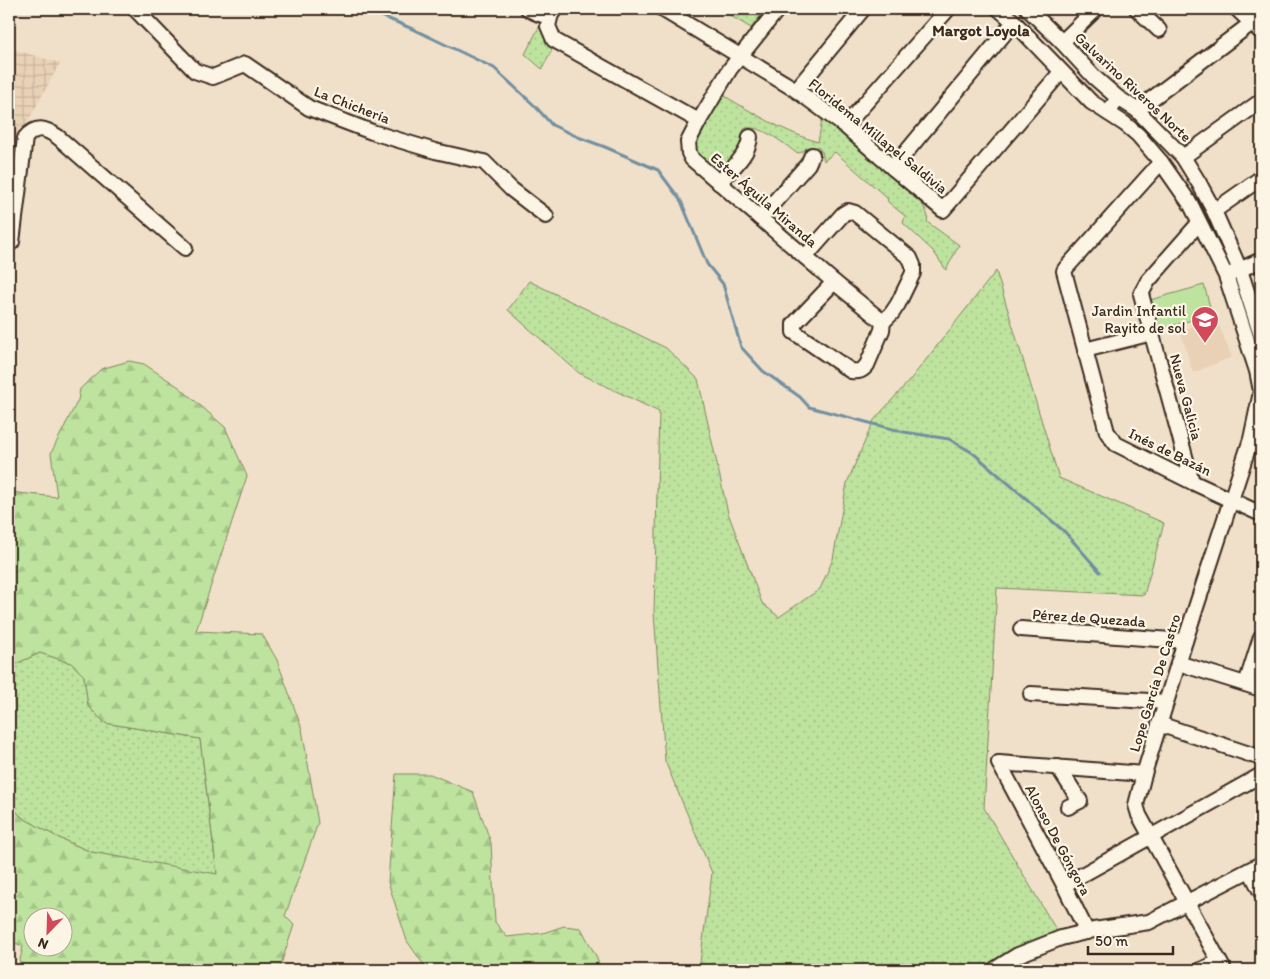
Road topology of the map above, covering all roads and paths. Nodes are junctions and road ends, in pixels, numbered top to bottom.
1 (134, 9) edge
2 (528, 9) edge
3 (662, 9) edge
4 (778, 9) edge
5 (863, 9) edge
6 (948, 9) edge
7 (999, 9) edge
8 (1028, 9) edge
9 (1096, 9) edge
10 (1137, 9) edge
11 (1237, 9) edge
12 (554, 12) edge
13 (1014, 22) junction
14 (1258, 24) edge
15 (1159, 30) dead end
16 (1062, 42) junction
17 (740, 57) junction
18 (1061, 72) junction
19 (796, 90) junction
20 (1118, 98) junction
21 (1261, 101) edge
22 (1137, 110) junction
23 (1108, 113) junction
24 (699, 121) junction
25 (845, 126) junction
26 (750, 137) dead end
27 (812, 155) dead end
28 (1183, 157) junction
29 (1161, 162) junction
30 (893, 168) junction
31 (1261, 178) edge
32 (719, 183) junction
33 (1214, 211) junction
34 (546, 216) dead end
35 (760, 218) junction
36 (1200, 223) junction
37 (9, 242) edge
38 (185, 248) dead end
39 (805, 257) junction
40 (1261, 260) edge
41 (1240, 270) junction
42 (1226, 276) junction
43 (834, 282) junction
44 (883, 322) junction
45 (1152, 332) junction
46 (1261, 335) edge
47 (1085, 350) junction
48 (1261, 392) edge
49 (1192, 482) junction
50 (1232, 500) junction
51 (1261, 514) edge
52 (1021, 629) dead end
53 (1261, 637) edge
54 (1185, 641) junction
55 (1178, 663) junction
56 (1246, 684) junction
57 (1261, 689) edge
58 (1032, 694) dead end
59 (1166, 702) junction
60 (1159, 724) junction
61 (1261, 758) edge
62 (1058, 767) junction
63 (1144, 774) junction
64 (1261, 776) edge
65 (1068, 808) dead end
66 (1151, 837) junction
67 (1256, 867) edge
68 (1064, 885) junction
69 (1261, 892) edge
70 (1188, 902) junction
71 (1087, 932) junction
72 (1222, 966) edge
73 (994, 970) edge
74 (1201, 970) edge

1 - 34 street, La Chichería
2 - 12 street
3 - 17 street, Floridema Millapel Saldivia
4 - 17 street, Ester Águila Miranda
5 - 19 street
6 - 25 street
7 - 13 street, Lope García De Castro
8 - 16 street, Galvarino Riveros Norte
9 - 16 street
10 - 15 street
11 - 14 street
12 - 24 street
13 - 18 street, Lope García De Castro
13 - 30 street
14 - 22 street
16 - 20 street, Galvarino Riveros Norte
17 - 19 street, Floridema Millapel Saldivia
17 - 24 street, Ester Águila Miranda
18 - 23 street, Lope García De Castro
18 - 30 street, Floridema Millapel Saldivia
19 - 25 street, Floridema Millapel Saldivia
20 - 22 street, Galvarino Riveros Norte
20 - 23 street
21 - 28 street
22 - 28 street, Galvarino Riveros Norte
23 - 29 street, Lope García De Castro
24 - 32 street, Ester Águila Miranda
25 - 30 street, Floridema Millapel Saldivia
26 - 32 street
27 - 35 street
28 - 33 street, Galvarino Riveros Norte
29 - 36 street, Lope García De Castro
29 - 47 street, Inés de Bazán
31 - 33 street
32 - 35 street, Ester Águila Miranda
33 - 41 street, Galvarino Riveros Norte
35 - 39 street, Ester Águila Miranda
36 - 42 street, Lope García De Castro
36 - 45 street, Nueva Galicia
37 - 38 street
39 - 43 street, Ester Águila Miranda
39 - 44 street
40 - 41 street
41 - 42 street
41 - 46 street, Galvarino Riveros Norte
42 - 48 street, Lope García De Castro
43 - 44 street, Ester Águila Miranda
43 - 44 street
45 - 47 street
45 - 49 street, Nueva Galicia
47 - 49 street, Inés de Bazán
48 - 50 street, Lope García De Castro
49 - 50 street, Inés de Bazán
50 - 51 street, Inés de Bazán
50 - 54 street, Lope García De Castro
52 - 54 street, Pérez de Quezada
53 - 56 street
54 - 55 street, Lope García De Castro
55 - 56 street
55 - 59 street, Lope García De Castro
56 - 57 street
58 - 59 street
59 - 60 street, Lope García De Castro
60 - 61 street
60 - 63 street, Lope García De Castro
62 - 63 street
62 - 65 street
62 - 68 street, Alonso De Góngora
63 - 66 street, Lope García De Castro
64 - 66 street
66 - 68 street
66 - 70 street, Lope García De Castro
67 - 69 street
67 - 70 street
68 - 71 street, Alonso De Góngora
70 - 71 street
70 - 72 street, Lope García De Castro
71 - 73 street
72 - 74 street

